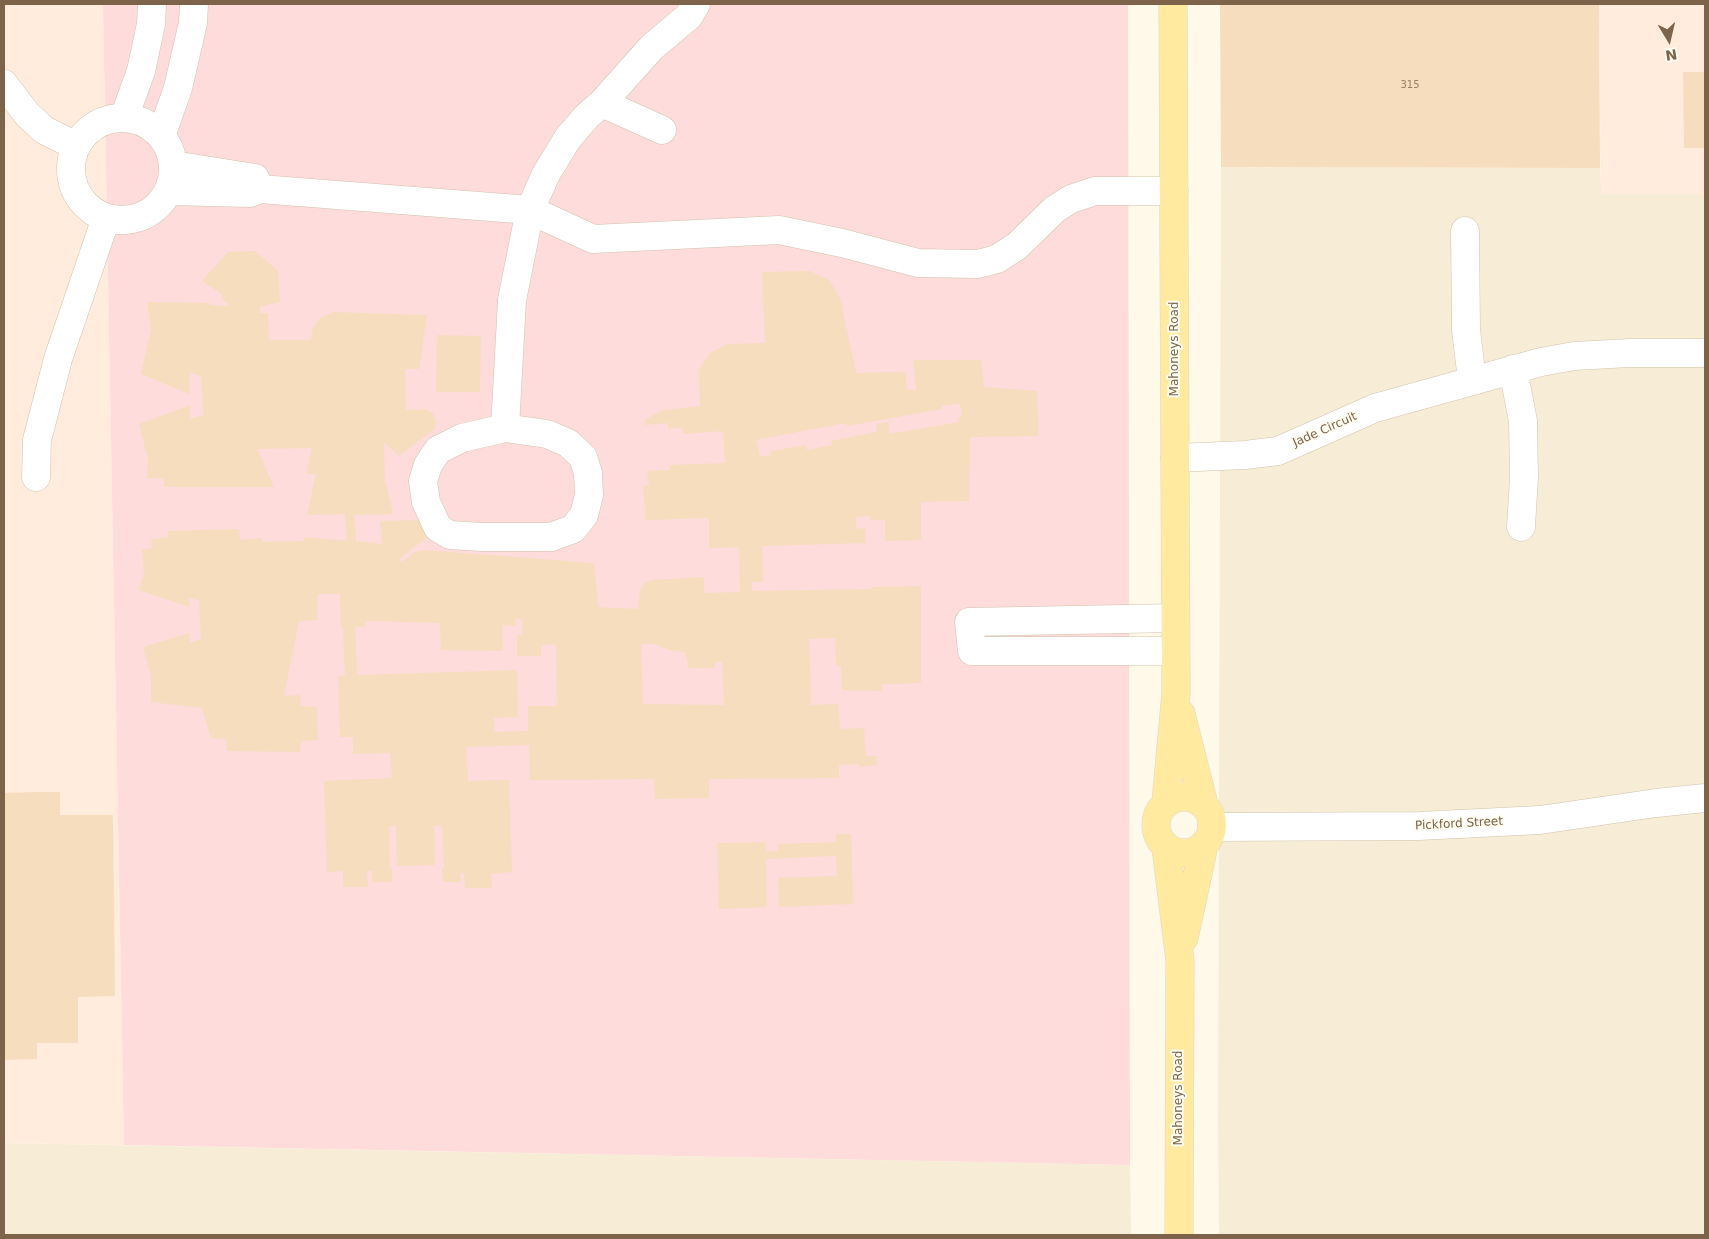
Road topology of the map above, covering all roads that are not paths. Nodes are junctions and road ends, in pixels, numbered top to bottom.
1 (152, 4) edge
2 (194, 4) edge
3 (696, 4) edge
4 (1173, 4) edge
5 (4, 84) edge
6 (602, 103) junction
7 (124, 118) junction
8 (662, 130) dead end
9 (161, 136) junction
10 (76, 146) junction
11 (170, 178) junction
12 (1174, 190) junction
13 (530, 210) junction
14 (106, 218) junction
15 (1465, 231) dead end
16 (1705, 353) edge
17 (1513, 369) junction
18 (1472, 380) junction
19 (505, 428) junction
20 (1175, 458) junction
21 (36, 477) dead end
22 (1521, 527) dead end
23 (1175, 618) junction
24 (1175, 651) junction
25 (1176, 693) junction
26 (1705, 798) edge
27 (1166, 802) junction
28 (1207, 826) junction
29 (1166, 848) junction
30 (1180, 960) junction
31 (1178, 1235) edge

1 - 7 street
2 - 9 street
3 - 6 street
4 - 12 main road, Mahoneys Road
5 - 10 street
6 - 8 street
6 - 13 street
7 - 9 street
7 - 10 street
9 - 11 street
10 - 14 street
11 - 13 street
11 - 14 street
12 - 13 street
12 - 20 main road, Mahoneys Road
13 - 19 street
14 - 21 street
15 - 18 street
16 - 17 street, Jade Circuit
17 - 18 street, Jade Circuit
17 - 22 street
18 - 20 street, Jade Circuit
19 - 19 street
20 - 23 main road, Mahoneys Road
23 - 24 main road, Mahoneys Road
23 - 24 street
24 - 25 main road, Mahoneys Road
25 - 27 main road, Mahoneys Road
25 - 28 main road, Mahoneys Road
26 - 28 street, Pickford Street
27 - 28 main road
27 - 29 main road
28 - 29 main road
28 - 30 main road, Mahoneys Road
29 - 30 main road, Mahoneys Road
30 - 31 main road, Mahoneys Road

